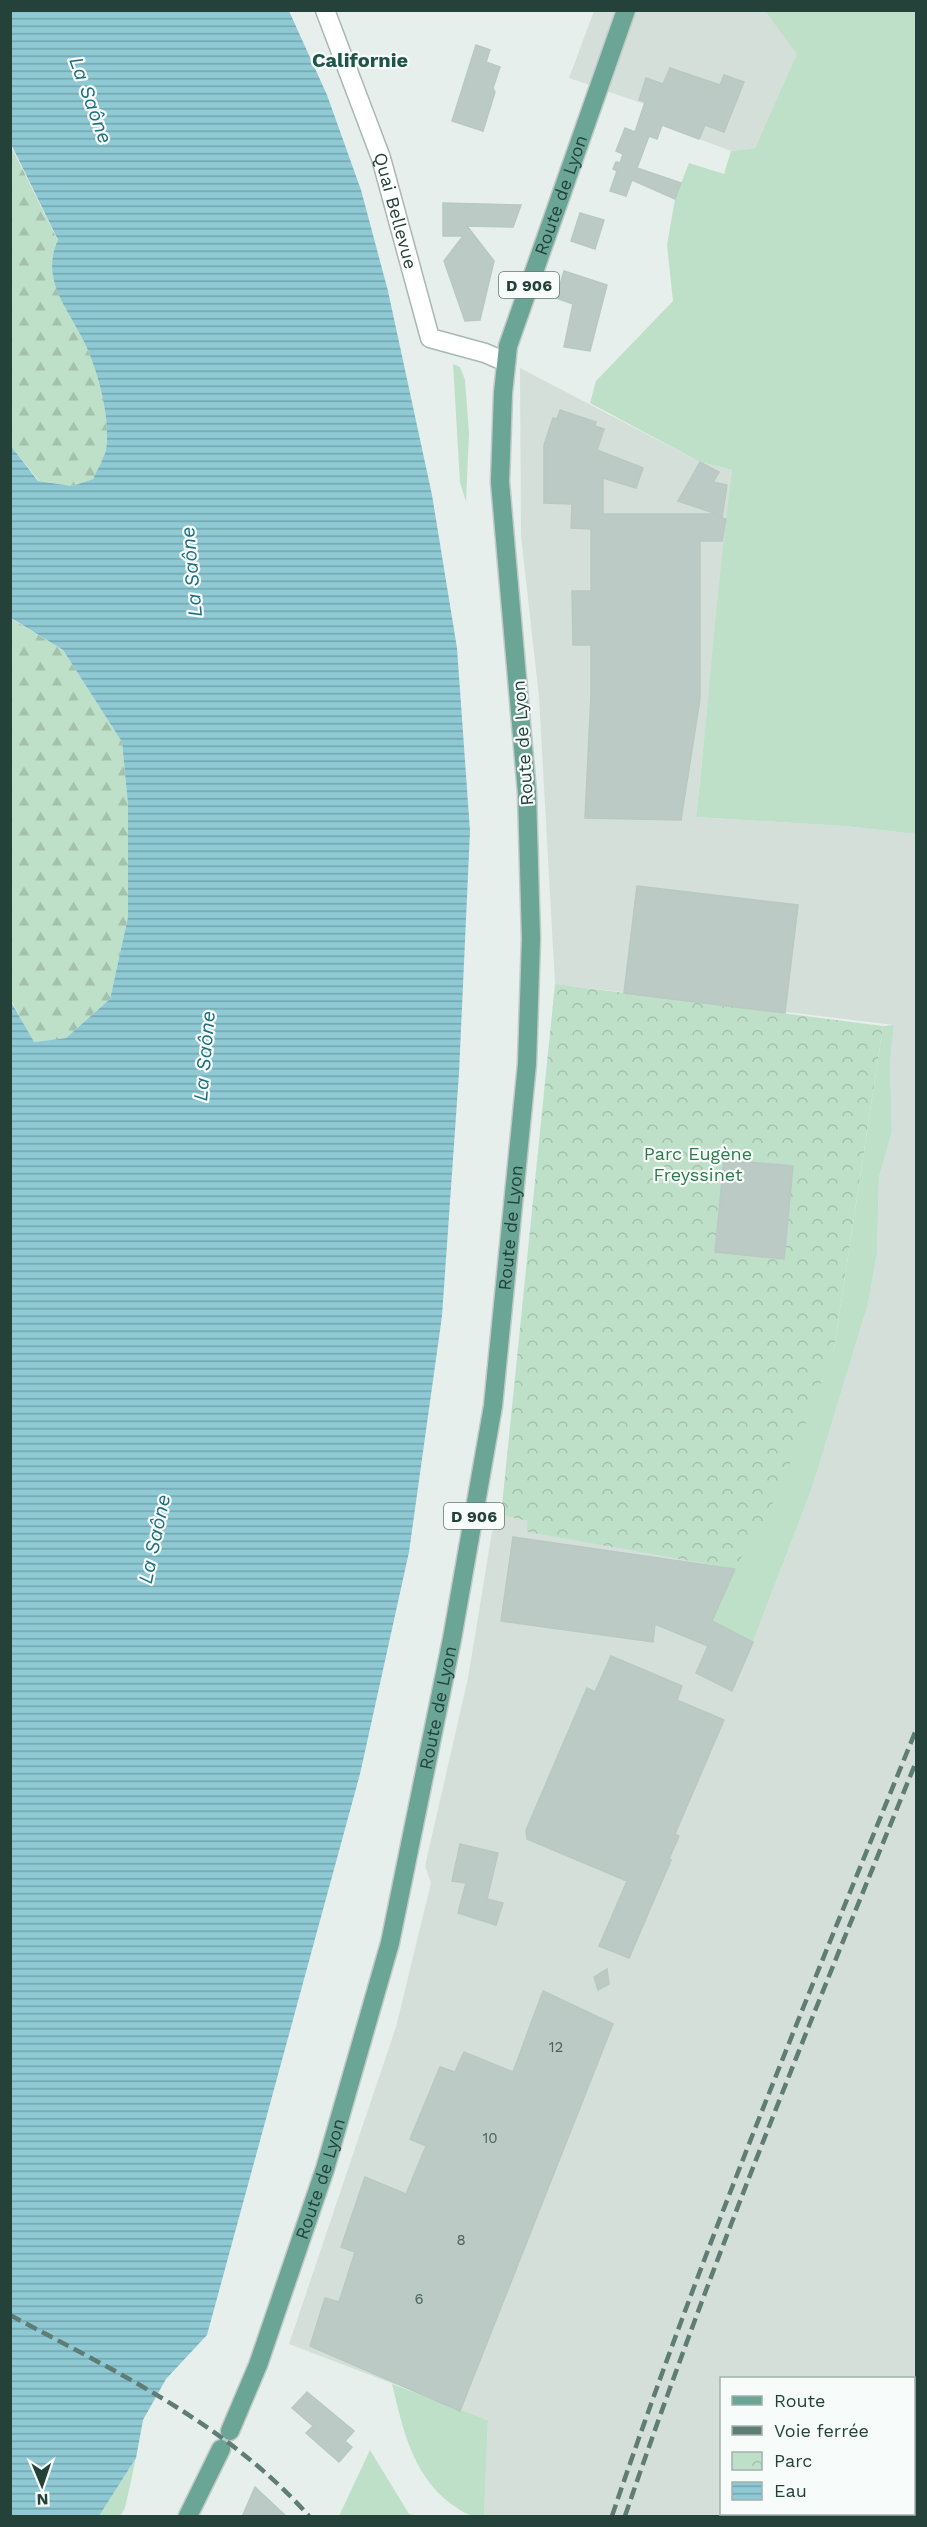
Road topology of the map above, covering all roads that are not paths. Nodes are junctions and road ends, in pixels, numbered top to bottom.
1 (325, 10) edge
2 (626, 10) edge
3 (506, 362) junction
4 (231, 2431) dead end
5 (221, 2449) dead end
6 (188, 2517) edge

1 - 3 street, Quai Bellevue
2 - 3 main road, Route de Lyon / D 906
3 - 4 main road, Route de Lyon / D 906
5 - 6 main road

